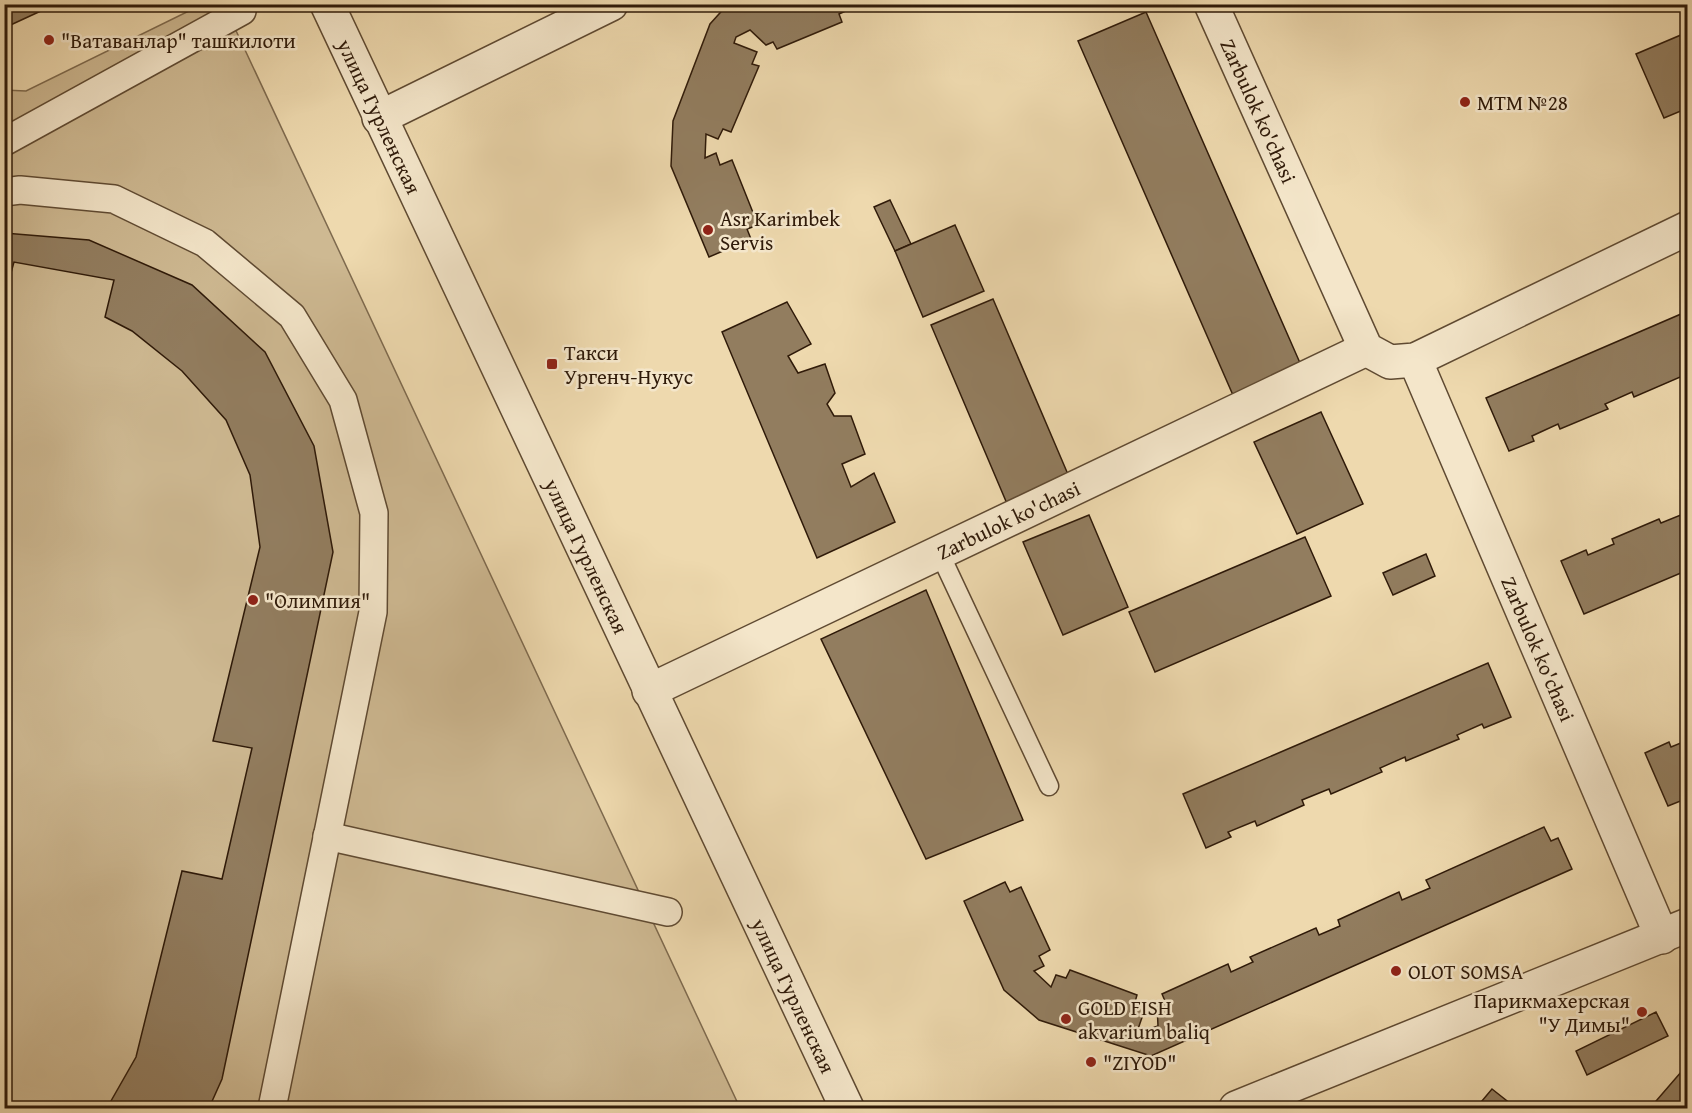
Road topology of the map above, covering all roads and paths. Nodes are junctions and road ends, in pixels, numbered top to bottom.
1 (327, 4) edge
2 (611, 4) edge
3 (1211, 4) edge
4 (242, 11) dead end
5 (379, 118) junction
6 (4, 142) edge
7 (4, 192) edge
8 (1688, 228) edge
9 (1366, 349) junction
10 (1415, 360) junction
11 (940, 555) junction
12 (649, 691) junction
13 (1049, 786) dead end
14 (327, 836) junction
15 (668, 912) dead end
16 (1675, 931) edge
17 (272, 1108) edge
18 (847, 1108) edge
19 (1236, 1108) edge

1 - 5 street, улица Гурленская
2 - 5 street
3 - 9 street, Zarbulok ko'chasi
4 - 6 street
5 - 12 street, улица Гурленская
7 - 14 street
8 - 10 street
9 - 10 street
9 - 11 street, Zarbulok ko'chasi
10 - 16 street, Zarbulok ko'chasi
11 - 12 street, Zarbulok ko'chasi
11 - 13 lane
12 - 18 street, улица Гурленская
14 - 15 street
14 - 17 street
16 - 19 street

